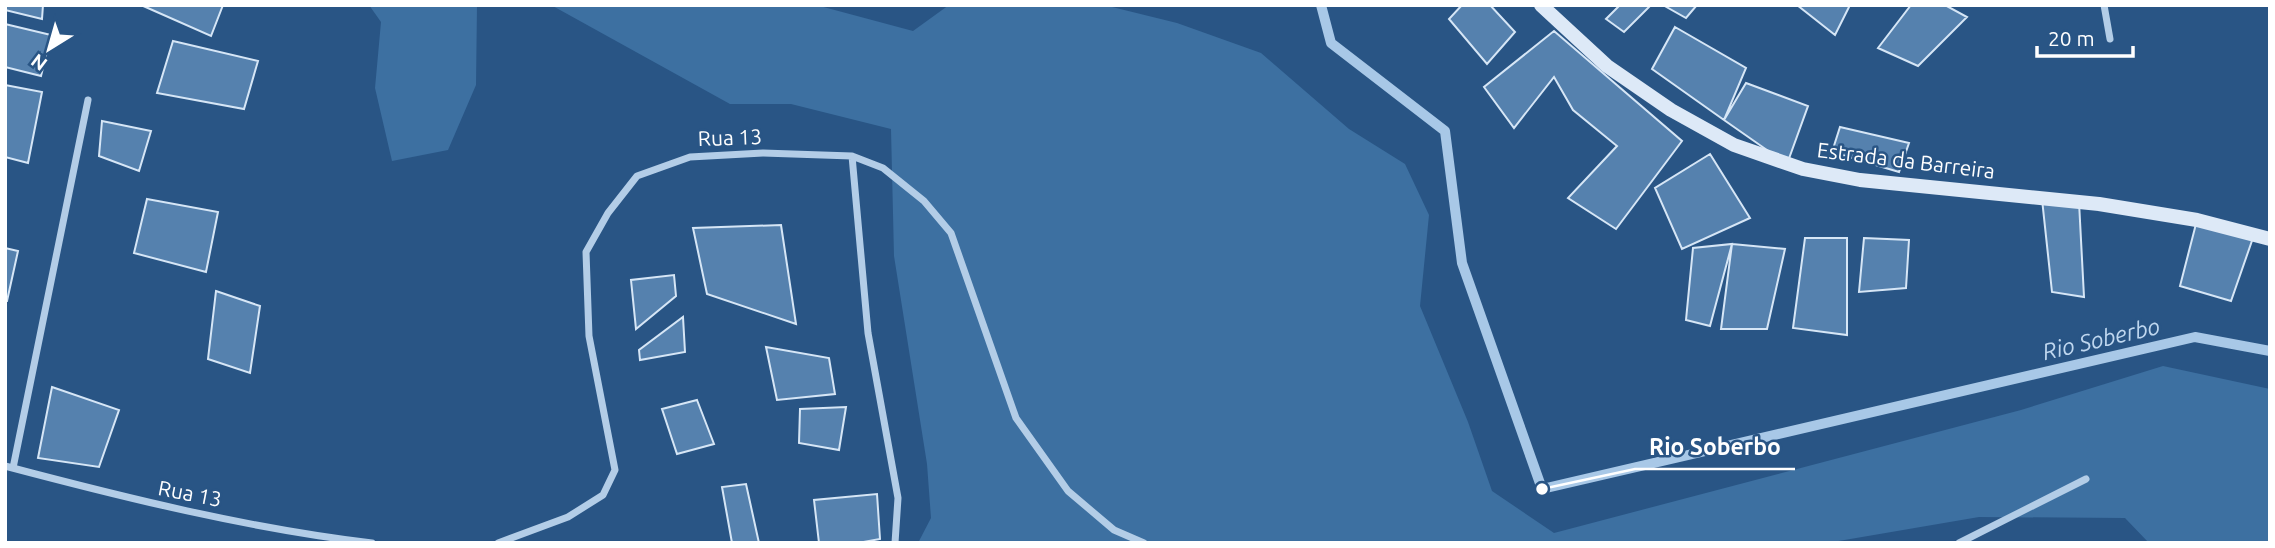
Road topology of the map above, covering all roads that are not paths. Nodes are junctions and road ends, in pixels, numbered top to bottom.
1 (1541, 5) edge
2 (2104, 5) edge
3 (2110, 39) dead end
4 (88, 100) dead end
5 (852, 156) junction
6 (2270, 239) edge
7 (9, 467) edge
8 (2086, 479) dead end
9 (321, 540) edge
10 (372, 543) edge
11 (498, 543) edge
12 (895, 543) edge
13 (1144, 543) edge
14 (1959, 543) edge

1 - 6 main road, Estrada da Barreira
2 - 3 street
4 - 7 street
5 - 11 street, Rua 13
5 - 12 street
5 - 13 street
7 - 9 street, Rua 13
8 - 14 street
9 - 10 street, Rua 13

